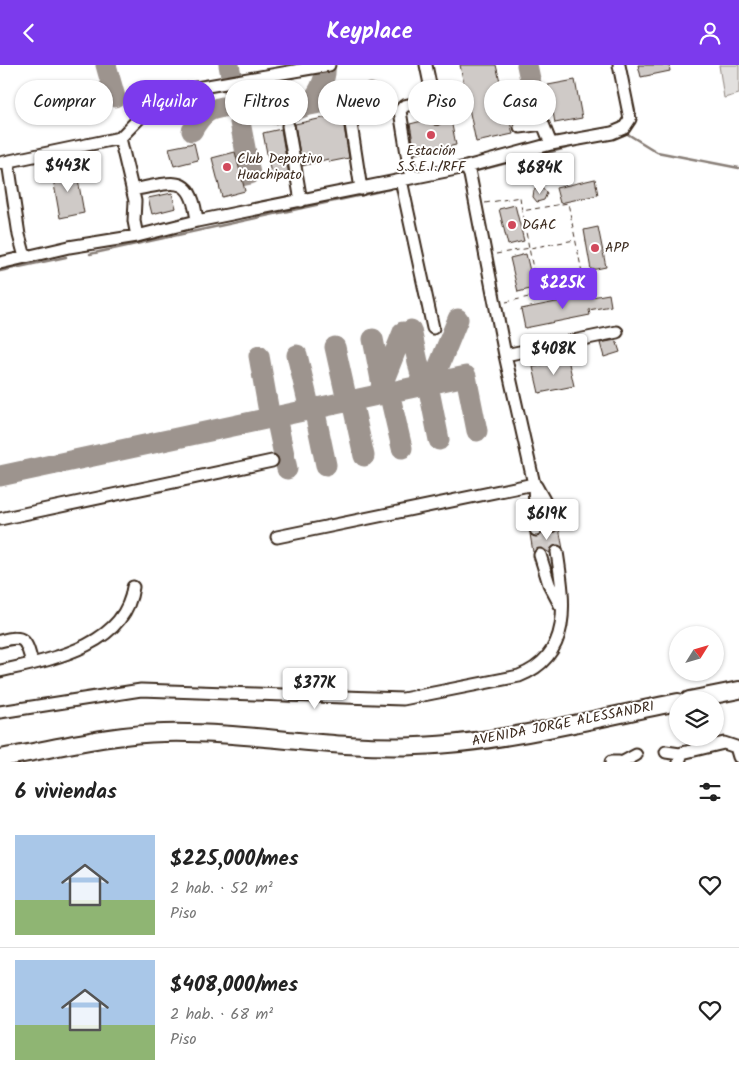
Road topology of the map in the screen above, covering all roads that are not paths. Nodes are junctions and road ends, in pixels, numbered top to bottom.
1 (329, 65) edge
2 (426, 65) edge
3 (620, 65) edge
4 (429, 80) edge
5 (408, 105) edge
6 (351, 125) edge
7 (288, 126) dead end
8 (520, 127) dead end
9 (120, 138) junction
10 (551, 144) junction
11 (4, 163) edge
12 (466, 167) junction
13 (406, 179) junction
14 (361, 189) junction
15 (132, 190) junction
16 (301, 201) junction
17 (197, 221) junction
18 (137, 236) junction
19 (25, 257) junction
20 (0, 263) edge
21 (433, 328) dead end
22 (617, 332) dead end
23 (505, 355) junction
24 (272, 461) dead end
25 (534, 484) junction
26 (0, 519) edge
27 (552, 526) tunnel mouth
28 (536, 530) tunnel mouth
29 (277, 537) dead end
30 (557, 551) tunnel mouth
31 (540, 555) tunnel mouth
32 (133, 587) dead end
33 (562, 609) junction
34 (0, 641) edge
35 (32, 663) junction
36 (0, 671) edge
37 (739, 690) edge
38 (724, 693) edge
39 (669, 704) edge
40 (0, 713) edge
41 (666, 752) dead end
42 (636, 755) dead end
43 (739, 757) edge
44 (0, 758) edge
45 (680, 758) edge
46 (611, 762) edge
47 (619, 762) edge
48 (623, 762) edge

1 - 9 street
2 - 4 street
3 - 10 street
5 - 13 street
6 - 14 street
7 - 16 street
8 - 10 street
9 - 11 street
9 - 15 street
10 - 12 street
11 - 19 street
12 - 13 street
12 - 23 street
13 - 14 street
13 - 21 street
14 - 16 street
15 - 17 street
15 - 18 street
16 - 17 street
17 - 18 street
18 - 19 street
19 - 20 street
22 - 23 street
23 - 25 street
24 - 26 street
25 - 27 street
25 - 28 street
25 - 29 street
30 - 33 street
31 - 33 street
32 - 35 street
33 - 40 street
34 - 35 street
35 - 36 street
37 - 38 highway
39 - 44 highway, AVENIDA JORGE ALESSANDRI
41 - 45 street
42 - 48 street
43 - 45 street
46 - 47 street

